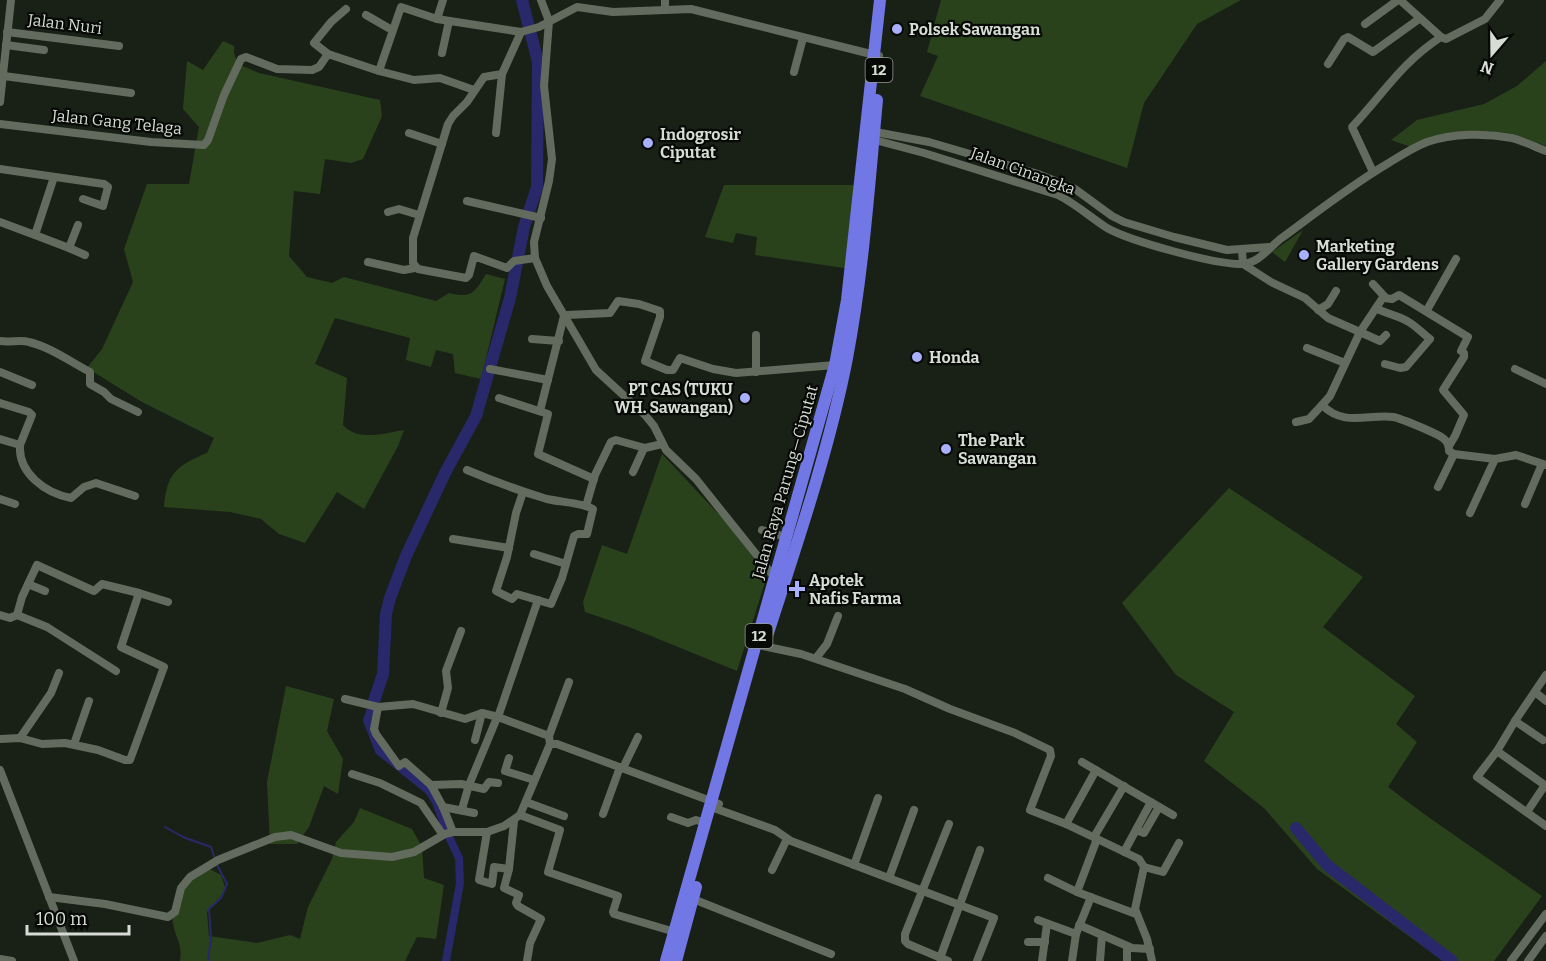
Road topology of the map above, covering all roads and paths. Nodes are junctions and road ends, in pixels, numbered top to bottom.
1 (11, 0) edge
2 (443, 0) edge
3 (541, 0) edge
4 (704, 0) edge
5 (880, 0) edge
6 (888, 0) edge
7 (1399, 0) edge
8 (1500, 0) edge
9 (578, 3) edge
10 (665, 4) edge
11 (346, 9) dead end
12 (701, 11) junction
13 (366, 15) dead end
14 (437, 19) junction
15 (1419, 19) junction
16 (449, 21) junction
17 (549, 21) junction
18 (1365, 24) dead end
19 (392, 30) junction
20 (526, 31) junction
21 (7, 32) junction
22 (803, 38) junction
23 (1441, 38) junction
24 (6, 45) junction
25 (119, 46) dead end
26 (44, 50) dead end
27 (442, 53) dead end
28 (328, 54) junction
29 (877, 56) junction
30 (1328, 64) dead end
31 (3, 71) edge
32 (379, 72) junction
33 (794, 72) dead end
34 (502, 74) junction
35 (474, 90) junction
36 (131, 93) dead end
37 (0, 102) edge
38 (0, 124) edge
39 (408, 133) dead end
40 (496, 133) dead end
41 (869, 135) junction
42 (442, 144) junction
43 (1546, 151) edge
44 (0, 169) edge
45 (1373, 172) junction
46 (54, 177) junction
47 (83, 199) dead end
48 (467, 201) dead end
49 (388, 212) dead end
50 (419, 215) junction
51 (537, 217) junction
52 (0, 222) edge
53 (78, 225) dead end
54 (1160, 233) junction
55 (35, 235) junction
56 (1158, 247) junction
57 (69, 249) junction
58 (1242, 250) junction
59 (1261, 251) junction
60 (85, 255) dead end
61 (535, 258) junction
62 (1456, 259) dead end
63 (368, 262) dead end
64 (1243, 264) junction
65 (415, 268) junction
66 (1373, 284) dead end
67 (1336, 291) dead end
68 (1384, 298) junction
69 (850, 308) junction
70 (1376, 309) junction
71 (1318, 310) junction
72 (1427, 310) junction
73 (564, 316) junction
74 (1360, 332) junction
75 (756, 335) dead end
76 (1386, 336) dead end
77 (532, 339) dead end
78 (0, 341) edge
79 (559, 341) junction
80 (1307, 348) dead end
81 (1345, 363) junction
82 (1385, 364) dead end
83 (835, 365) junction
84 (490, 369) dead end
85 (1515, 369) dead end
86 (0, 372) edge
87 (756, 372) junction
88 (548, 380) junction
89 (1546, 384) edge
90 (32, 385) dead end
91 (499, 398) dead end
92 (0, 403) edge
93 (1322, 405) junction
94 (540, 411) junction
95 (138, 412) dead end
96 (1296, 422) dead end
97 (0, 439) edge
98 (662, 444) junction
99 (20, 445) junction
100 (1449, 446) junction
101 (644, 448) junction
102 (1454, 454) junction
103 (1496, 459) junction
104 (1544, 464) edge
105 (467, 470) dead end
106 (633, 472) dead end
107 (594, 479) junction
108 (1438, 487) dead end
109 (523, 492) junction
110 (135, 496) dead end
111 (0, 499) edge
112 (15, 504) dead end
113 (802, 504) junction
114 (1526, 504) dead end
115 (586, 506) junction
116 (1470, 513) dead end
117 (762, 530) dead end
118 (786, 537) junction
119 (453, 539) dead end
120 (509, 549) junction
121 (534, 554) dead end
122 (566, 564) junction
123 (775, 578) junction
124 (28, 584) junction
125 (45, 591) dead end
126 (139, 593) junction
127 (538, 600) junction
128 (168, 602) dead end
129 (0, 615) edge
130 (17, 615) junction
131 (838, 616) dead end
132 (461, 631) dead end
133 (763, 646) junction
134 (816, 658) junction
135 (116, 671) dead end
136 (59, 673) dead end
137 (1546, 675) edge
138 (569, 682) dead end
139 (748, 689) junction
140 (1534, 692) junction
141 (345, 699) dead end
142 (89, 701) dead end
143 (1546, 701) edge
144 (378, 707) junction
145 (441, 713) junction
146 (482, 713) junction
147 (497, 718) junction
148 (1515, 721) junction
149 (638, 737) dead end
150 (20, 738) junction
151 (0, 739) edge
152 (475, 740) dead end
153 (549, 740) junction
154 (1543, 740) dead end
155 (74, 744) junction
156 (1497, 751) junction
157 (509, 758) dead end
158 (1082, 762) dead end
159 (622, 768) junction
160 (0, 770) edge
161 (1096, 770) junction
162 (352, 774) dead end
163 (534, 780) junction
164 (498, 783) dead end
165 (431, 785) junction
166 (469, 785) junction
167 (1124, 786) junction
168 (1546, 786) edge
169 (878, 798) dead end
170 (526, 802) junction
171 (1155, 804) junction
172 (715, 806) junction
173 (443, 807) junction
174 (462, 809) junction
175 (914, 810) dead end
176 (1527, 812) junction
177 (474, 813) dead end
178 (603, 814) dead end
179 (1173, 815) dead end
180 (564, 816) dead end
181 (672, 817) dead end
182 (517, 818) junction
183 (706, 823) junction
184 (949, 824) dead end
185 (1066, 824) junction
186 (1546, 826) edge
187 (453, 832) junction
188 (487, 832) junction
189 (443, 835) junction
190 (1096, 838) junction
191 (787, 839) junction
192 (1179, 843) dead end
193 (980, 850) dead end
194 (1124, 852) junction
195 (854, 865) junction
196 (1144, 867) junction
197 (509, 869) junction
198 (772, 870) dead end
199 (889, 878) junction
200 (1048, 878) dead end
201 (922, 891) junction
202 (1077, 892) junction
203 (49, 897) junction
204 (1091, 897) junction
205 (693, 899) junction
206 (959, 904) junction
207 (1136, 914) junction
208 (1546, 914) edge
209 (1038, 921) dead end
210 (1047, 924) junction
211 (1078, 929) junction
212 (675, 932) junction
213 (1102, 935) junction
214 (1546, 936) edge
215 (1028, 942) dead end
216 (1045, 942) junction
217 (1127, 946) junction
218 (1150, 949) junction
219 (831, 954) dead end
220 (0, 959) edge
221 (944, 959) edge
222 (12, 961) edge
223 (74, 961) edge
224 (527, 961) edge
225 (666, 961) edge
226 (676, 961) edge
227 (977, 961) edge
228 (1042, 961) edge
229 (1072, 961) edge
230 (1100, 961) edge
231 (1127, 961) edge
232 (1152, 961) edge
233 (1511, 961) edge
234 (1528, 961) edge

1 - 21 street
2 - 14 street
3 - 17 street
4 - 12 street
5 - 29 highway, Jalan Raya Parung—Ciputat / 12
6 - 29 highway, Jalan Raya Parung—Ciputat / 12
7 - 15 street
7 - 18 street
8 - 23 street
9 - 10 street
9 - 17 street
10 - 12 street
11 - 28 street
12 - 22 street
13 - 19 street
14 - 16 street
14 - 19 street
15 - 23 street
15 - 30 street
16 - 20 street
16 - 27 street
17 - 20 street
17 - 51 street
19 - 32 street
20 - 34 street
21 - 24 street
21 - 25 street, Jalan Nuri
22 - 29 street
22 - 33 street
23 - 45 street
24 - 26 street
24 - 31 street
28 - 32 street
28 - 38 street, Jalan Gang Telaga
29 - 41 highway, Jalan Raya Parung—Ciputat / 12
31 - 36 street
31 - 37 street
32 - 35 street
34 - 35 street
34 - 40 street
35 - 42 street
39 - 42 street
41 - 54 street, Jalan Cinangka
41 - 56 street, Jalan Cinangka
41 - 69 highway, Jalan Raya Parung—Ciputat / 12
42 - 50 street
43 - 45 street
44 - 46 street
45 - 59 street
46 - 47 street
46 - 55 street
48 - 51 street
49 - 50 street
50 - 65 street
51 - 61 street
52 - 55 street
53 - 57 street
54 - 56 street
54 - 58 street, Jalan Cinangka
55 - 57 street
56 - 64 street, Jalan Cinangka
57 - 60 street
58 - 59 street, Jalan Cinangka
58 - 64 street
59 - 64 street
61 - 65 street
61 - 73 street
62 - 72 street
63 - 65 street
64 - 71 street
66 - 68 street
67 - 71 street
68 - 70 street
68 - 72 street
69 - 83 highway, Jalan Raya Parung—Ciputat / 12
69 - 113 highway, Jalan Raya Parung—Ciputat / 12
70 - 74 street
70 - 82 street
71 - 74 street
72 - 100 street
73 - 79 street
73 - 87 street
73 - 98 street
74 - 76 street
74 - 81 street
75 - 87 street
77 - 79 street
78 - 95 street
79 - 88 street
80 - 81 street
81 - 93 street
83 - 87 street
83 - 113 highway, Jalan Raya Parung—Ciputat / 12
84 - 88 street
85 - 89 street
86 - 90 street
88 - 94 street
91 - 94 street
92 - 99 street
93 - 96 street
93 - 100 street
94 - 107 street
97 - 99 street
98 - 101 street
98 - 123 street
99 - 110 street
100 - 102 street
101 - 106 street
101 - 107 street
102 - 103 street
102 - 108 street
103 - 104 street
103 - 116 street
104 - 114 street
105 - 109 street
107 - 115 street
109 - 115 street
109 - 120 street
111 - 112 street
113 - 118 highway, Jalan Raya Parung—Ciputat / 12
113 - 133 highway, Jalan Raya Parung—Ciputat / 12
115 - 122 street
117 - 118 street
118 - 123 highway, Jalan Raya Parung—Ciputat / 12
119 - 120 street
120 - 127 street
121 - 122 street
122 - 127 street
123 - 139 highway, Jalan Raya Parung—Ciputat / 12
124 - 125 street
124 - 126 street
124 - 130 street
126 - 128 street
126 - 155 street
127 - 147 street
129 - 130 street
130 - 135 street
131 - 134 street
132 - 145 street
133 - 134 street
133 - 139 highway, Jalan Raya Parung—Ciputat / 12
134 - 185 street
136 - 150 street
137 - 140 street
138 - 153 street
139 - 172 highway, Jalan Raya Parung—Ciputat / 12
140 - 143 street
140 - 148 street
141 - 144 street
142 - 155 street
144 - 145 street
144 - 165 street
145 - 146 street
146 - 147 street
146 - 152 street
147 - 153 street
147 - 166 street
148 - 154 street
148 - 156 street
149 - 159 street
150 - 151 street
150 - 155 street
153 - 159 street
153 - 163 street
156 - 168 street
156 - 176 street
157 - 163 street
158 - 161 street
159 - 172 street
159 - 178 street
160 - 203 street
161 - 167 street
161 - 185 street
162 - 189 street
163 - 170 street
164 - 166 street
165 - 166 street
165 - 173 street
166 - 174 street
167 - 171 street
167 - 190 street
168 - 176 street
169 - 195 street
170 - 180 street
170 - 182 street
171 - 179 street
171 - 194 street
172 - 183 highway, Jalan Raya Parung—Ciputat / 12
172 - 191 street
172 - 205 highway, Jalan Raya Parung—Ciputat / 12
173 - 174 street
173 - 187 street
174 - 177 street
175 - 199 street
176 - 186 street
181 - 183 street
182 - 188 street
182 - 197 street
182 - 212 street
183 - 212 highway, Jalan Raya Parung—Ciputat / 12
184 - 201 street
185 - 190 street
187 - 188 street
187 - 189 street
188 - 197 street
189 - 203 street
190 - 194 street
190 - 202 street
191 - 195 street
191 - 198 street
192 - 196 street
193 - 206 street
194 - 196 street
195 - 199 street
196 - 207 street
197 - 224 street
199 - 201 street
200 - 202 street
201 - 206 street
201 - 221 street
202 - 204 street
203 - 223 street
204 - 207 street
204 - 211 street
205 - 219 street
205 - 226 highway, Jalan Raya Parung—Ciputat / 12
206 - 221 street
206 - 227 street
207 - 218 street
208 - 233 street
209 - 210 street
210 - 211 street
210 - 216 street
211 - 213 street
211 - 229 street
212 - 225 highway, Jalan Raya Parung—Ciputat / 12
213 - 217 street
213 - 230 street
214 - 234 street
215 - 216 street
216 - 228 street
217 - 218 street
217 - 231 street
218 - 232 street
220 - 222 street

